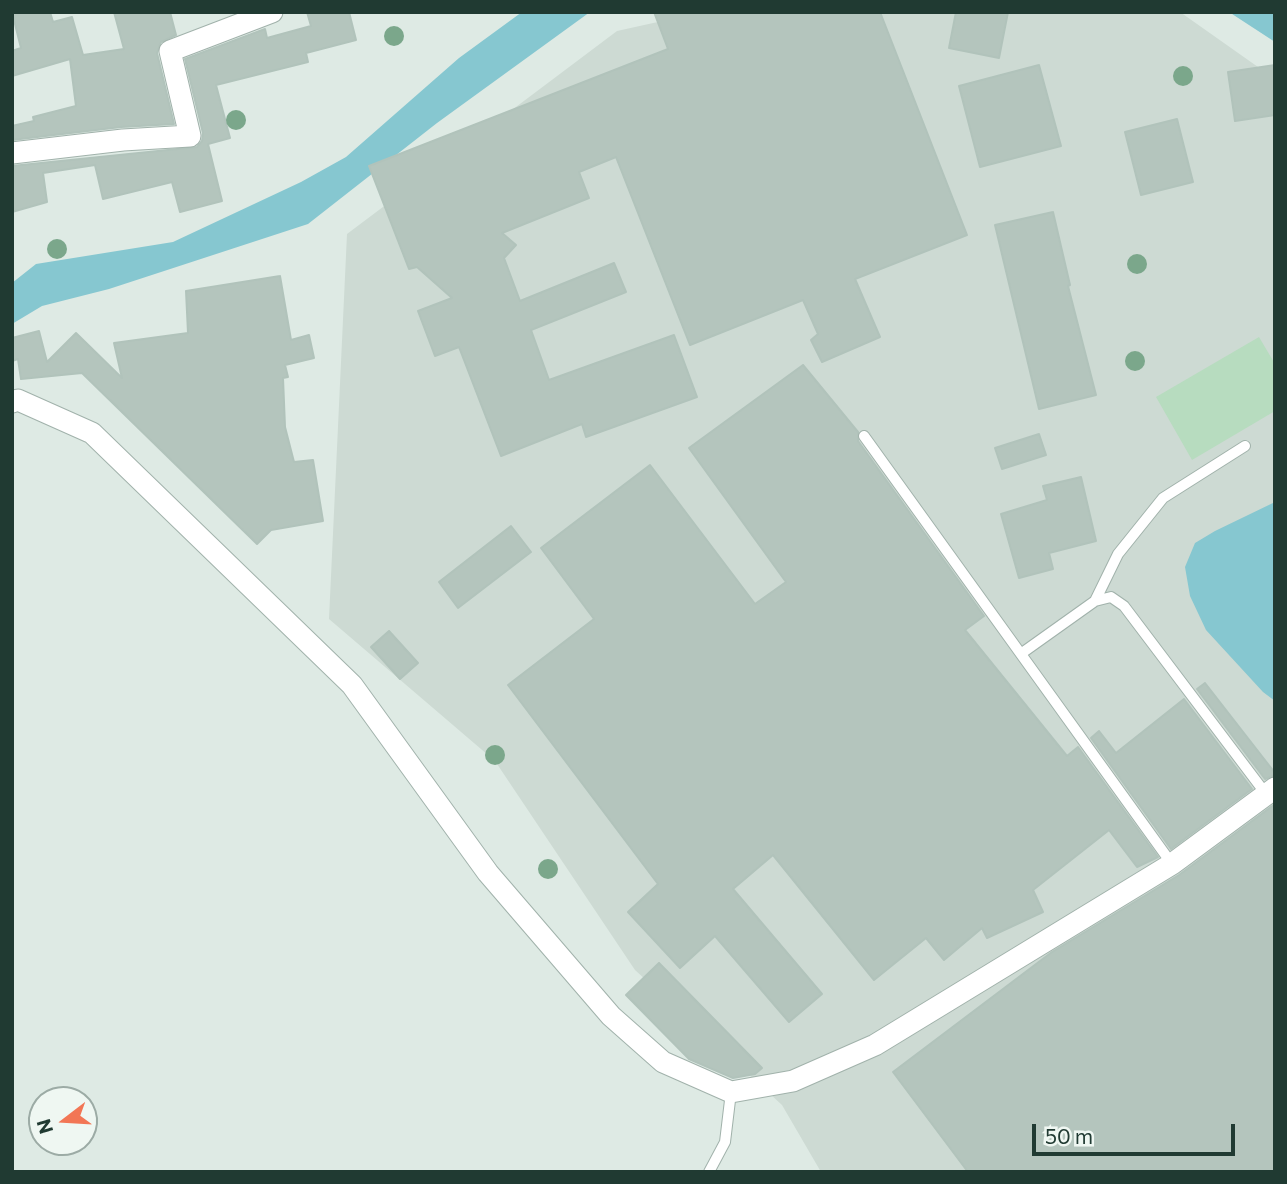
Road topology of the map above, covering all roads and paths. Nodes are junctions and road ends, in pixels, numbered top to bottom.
1 (272, 12) edge
2 (12, 153) edge
3 (12, 402) edge
4 (864, 436) dead end
5 (1245, 446) dead end
6 (1095, 601) junction
7 (1022, 653) junction
8 (1270, 791) edge
9 (1172, 864) junction
10 (731, 1092) junction
11 (709, 1172) edge

1 - 2 street
3 - 10 street
4 - 7 lane
5 - 6 lane
6 - 7 lane
6 - 8 lane
7 - 9 lane
8 - 9 street
9 - 10 street
10 - 11 lane

